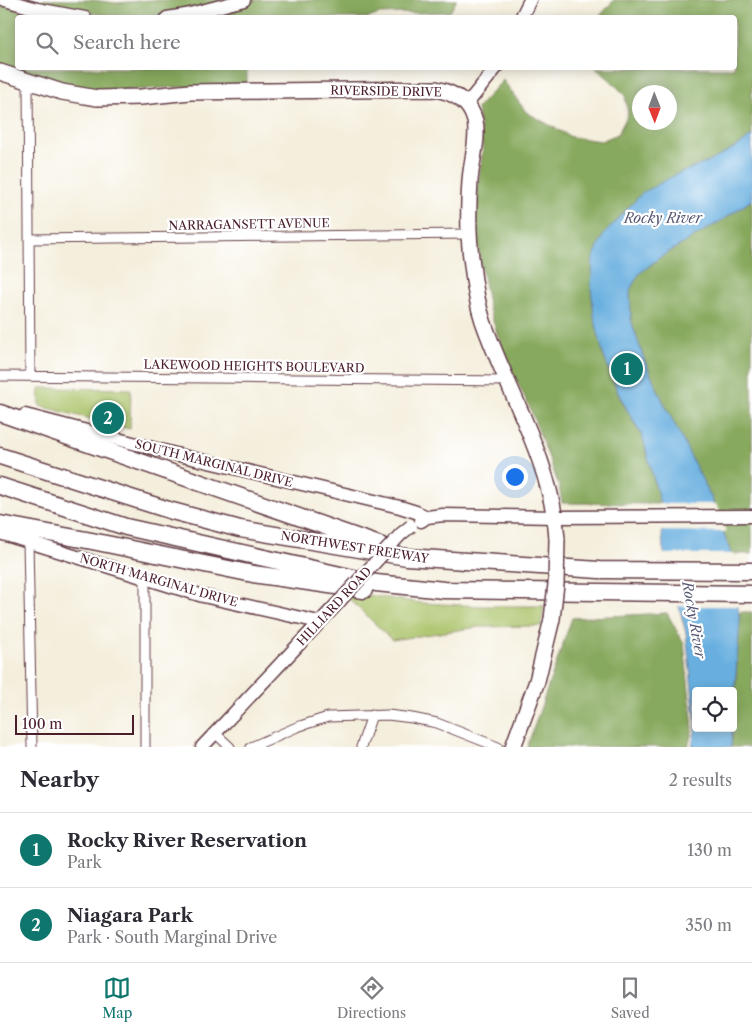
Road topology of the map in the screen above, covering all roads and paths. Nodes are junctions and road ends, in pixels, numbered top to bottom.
1 (5, 0) edge
2 (244, 0) edge
3 (530, 0) edge
4 (69, 15) edge
5 (182, 15) edge
6 (522, 15) edge
7 (494, 70) edge
8 (0, 72) edge
9 (28, 81) junction
10 (466, 105) junction
11 (469, 234) junction
12 (30, 239) junction
13 (0, 376) edge
14 (30, 376) junction
15 (507, 382) junction
16 (0, 408) edge
17 (0, 413) edge
18 (0, 456) edge
19 (0, 486) edge
20 (752, 516) edge
21 (427, 517) junction
22 (556, 517) junction
23 (0, 524) edge
24 (0, 533) edge
25 (28, 542) junction
26 (407, 557) junction
27 (752, 571) edge
28 (145, 578) junction
29 (579, 592) junction
30 (752, 594) edge
31 (319, 622) junction
32 (372, 715) junction
33 (215, 733) junction
34 (32, 747) edge
35 (145, 747) edge
36 (202, 747) edge
37 (230, 747) edge
38 (251, 747) edge
39 (361, 747) edge
40 (498, 747) edge
41 (513, 747) edge

1 - 4 main road
2 - 5 main road
3 - 6 main road
7 - 10 main road
8 - 9 main road, RIVERSIDE DRIVE
9 - 10 main road, RIVERSIDE DRIVE
9 - 12 street
10 - 11 main road
11 - 12 street, NARRAGANSETT AVENUE
11 - 15 main road
12 - 14 street
13 - 14 street, LAKEWOOD HEIGHTS BOULEVARD
14 - 15 street, LAKEWOOD HEIGHTS BOULEVARD
15 - 22 main road
16 - 21 main road, SOUTH MARGINAL DRIVE
17 - 26 highway
18 - 26 highway, NORTHWEST FREEWAY
19 - 29 highway, NORTHWEST FREEWAY
20 - 22 main road, HILLIARD ROAD
21 - 22 main road, HILLIARD ROAD
21 - 31 main road, HILLIARD ROAD, bridge
22 - 41 main road, bridge
23 - 29 highway
24 - 25 main road, NORTH MARGINAL DRIVE
25 - 28 main road, NORTH MARGINAL DRIVE
25 - 34 street
26 - 27 highway, NORTHWEST FREEWAY
28 - 31 main road, NORTH MARGINAL DRIVE
28 - 35 street
29 - 30 highway, NORTHWEST FREEWAY
31 - 33 main road, HILLIARD ROAD
32 - 38 street
32 - 39 street
32 - 40 street
33 - 36 main road, HILLIARD ROAD
33 - 37 street

